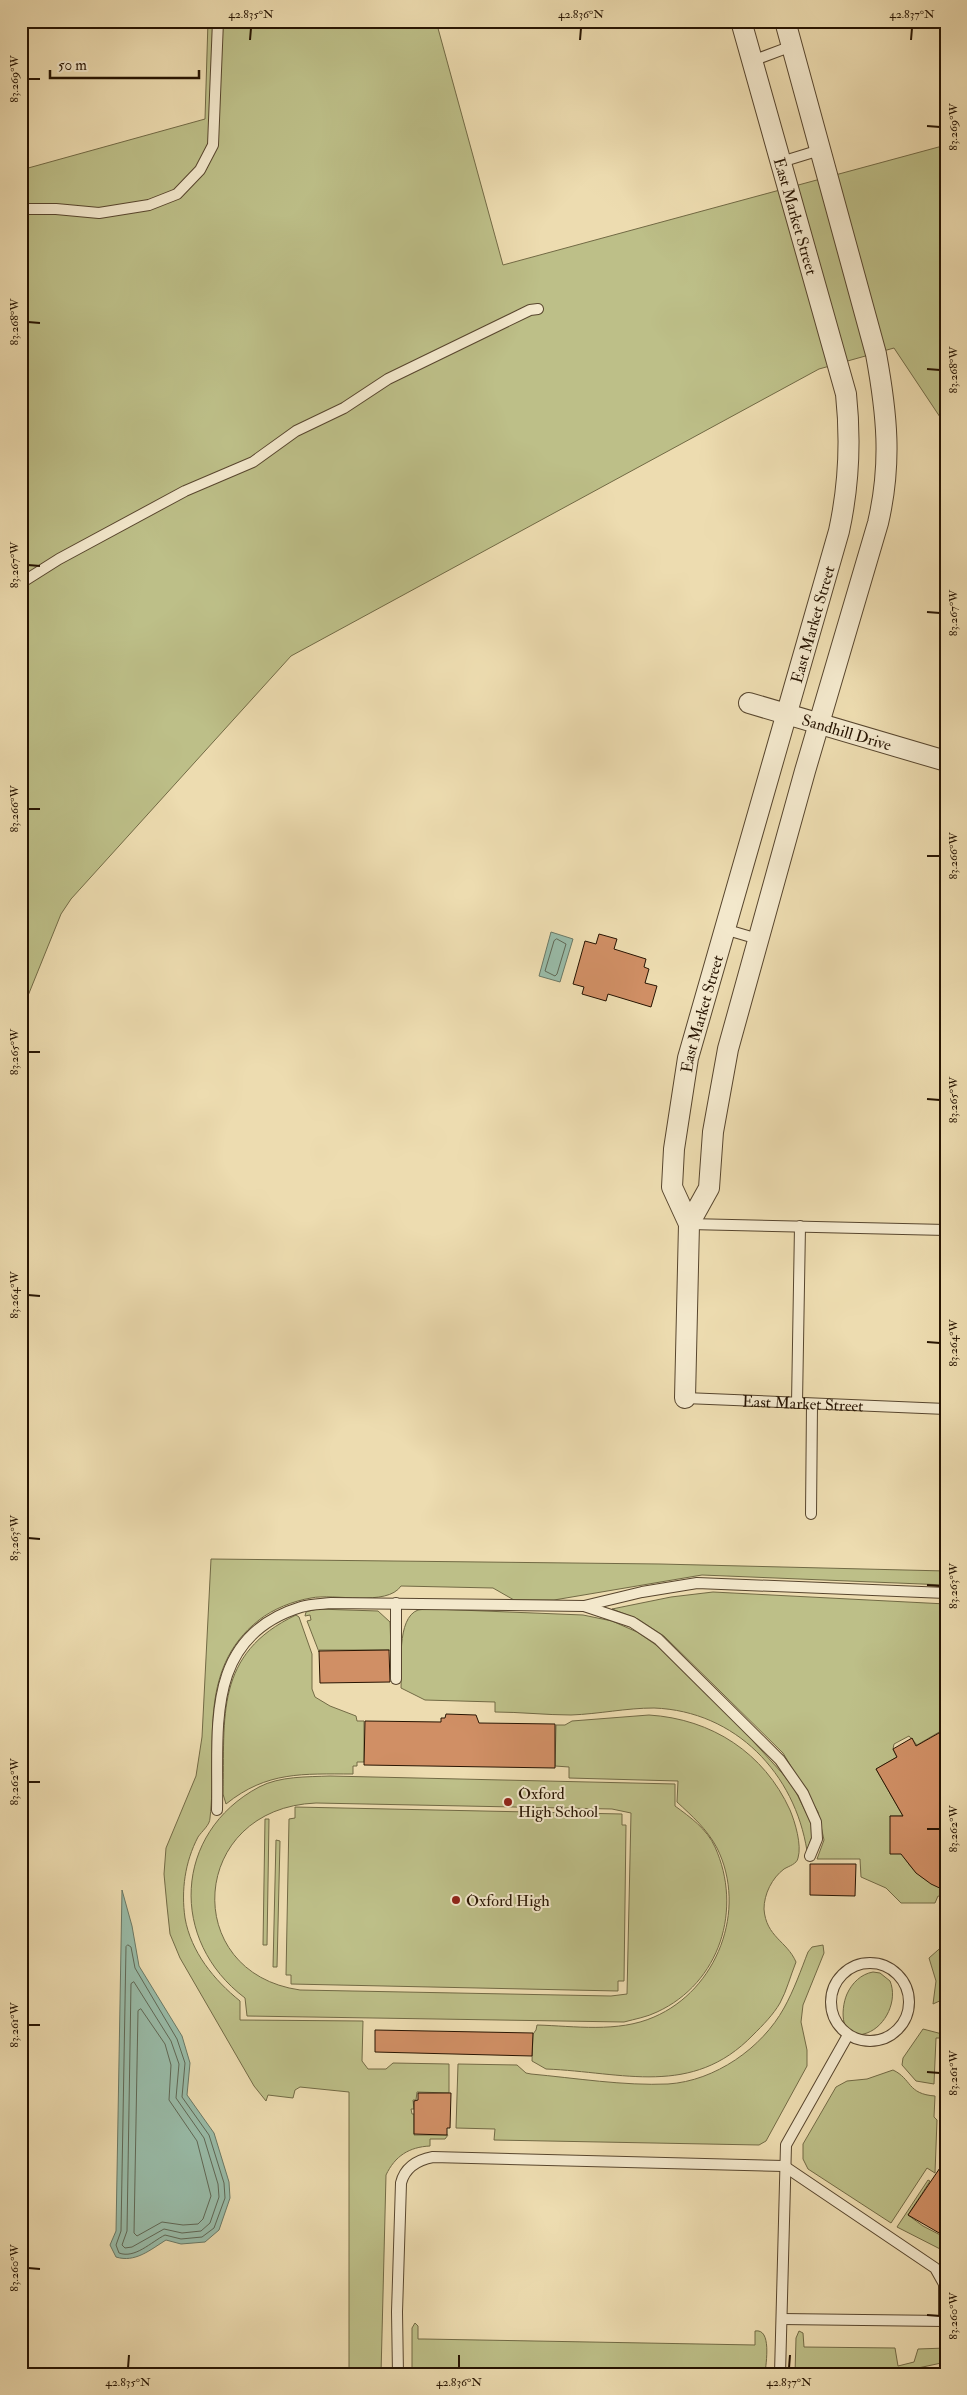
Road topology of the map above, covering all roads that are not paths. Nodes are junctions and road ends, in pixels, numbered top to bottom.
1 (218, 21) edge
2 (741, 21) edge
3 (785, 21) edge
4 (792, 46) junction
5 (752, 60) junction
6 (820, 150) junction
7 (781, 162) junction
8 (21, 209) edge
9 (538, 309) dead end
10 (21, 583) edge
11 (749, 703) dead end
12 (787, 714) junction
13 (820, 724) junction
14 (946, 761) edge
15 (724, 929) junction
16 (758, 939) junction
17 (689, 1224) junction
18 (800, 1226) junction
19 (946, 1230) edge
20 (685, 1398) joint
21 (797, 1403) junction
22 (812, 1404) junction
23 (946, 1409) edge
24 (811, 1514) dead end
25 (946, 1594) edge
26 (396, 1603) junction
27 (584, 1606) junction
28 (396, 1680) dead end
29 (217, 1810) dead end
30 (810, 1856) dead end
31 (848, 2036) junction
32 (784, 2166) junction
33 (782, 2319) junction
34 (398, 2374) edge
35 (780, 2374) edge

1 - 8 lane
2 - 5 street, East Market Street
3 - 4 street, East Market Street
4 - 5 lane
4 - 6 street, East Market Street
5 - 7 street, East Market Street
6 - 7 lane
6 - 13 street, East Market Street
7 - 12 street, East Market Street
9 - 10 lane
11 - 12 street, Sandhill Drive
12 - 13 street, Sandhill Drive
12 - 15 street, East Market Street
13 - 14 street, Sandhill Drive
13 - 16 street, East Market Street
15 - 16 lane
15 - 17 street, East Market Street
16 - 17 street, East Market Street
17 - 18 lane
17 - 20 street, East Market Street
18 - 19 lane
18 - 21 lane
20 - 21 lane, East Market Street
21 - 22 lane, East Market Street
22 - 23 lane, East Market Street
22 - 24 lane
25 - 27 lane
26 - 27 lane
26 - 28 lane
26 - 29 lane
27 - 30 lane
31 - 31 lane
31 - 32 lane
32 - 33 lane
32 - 33 lane
32 - 34 lane
33 - 35 lane

